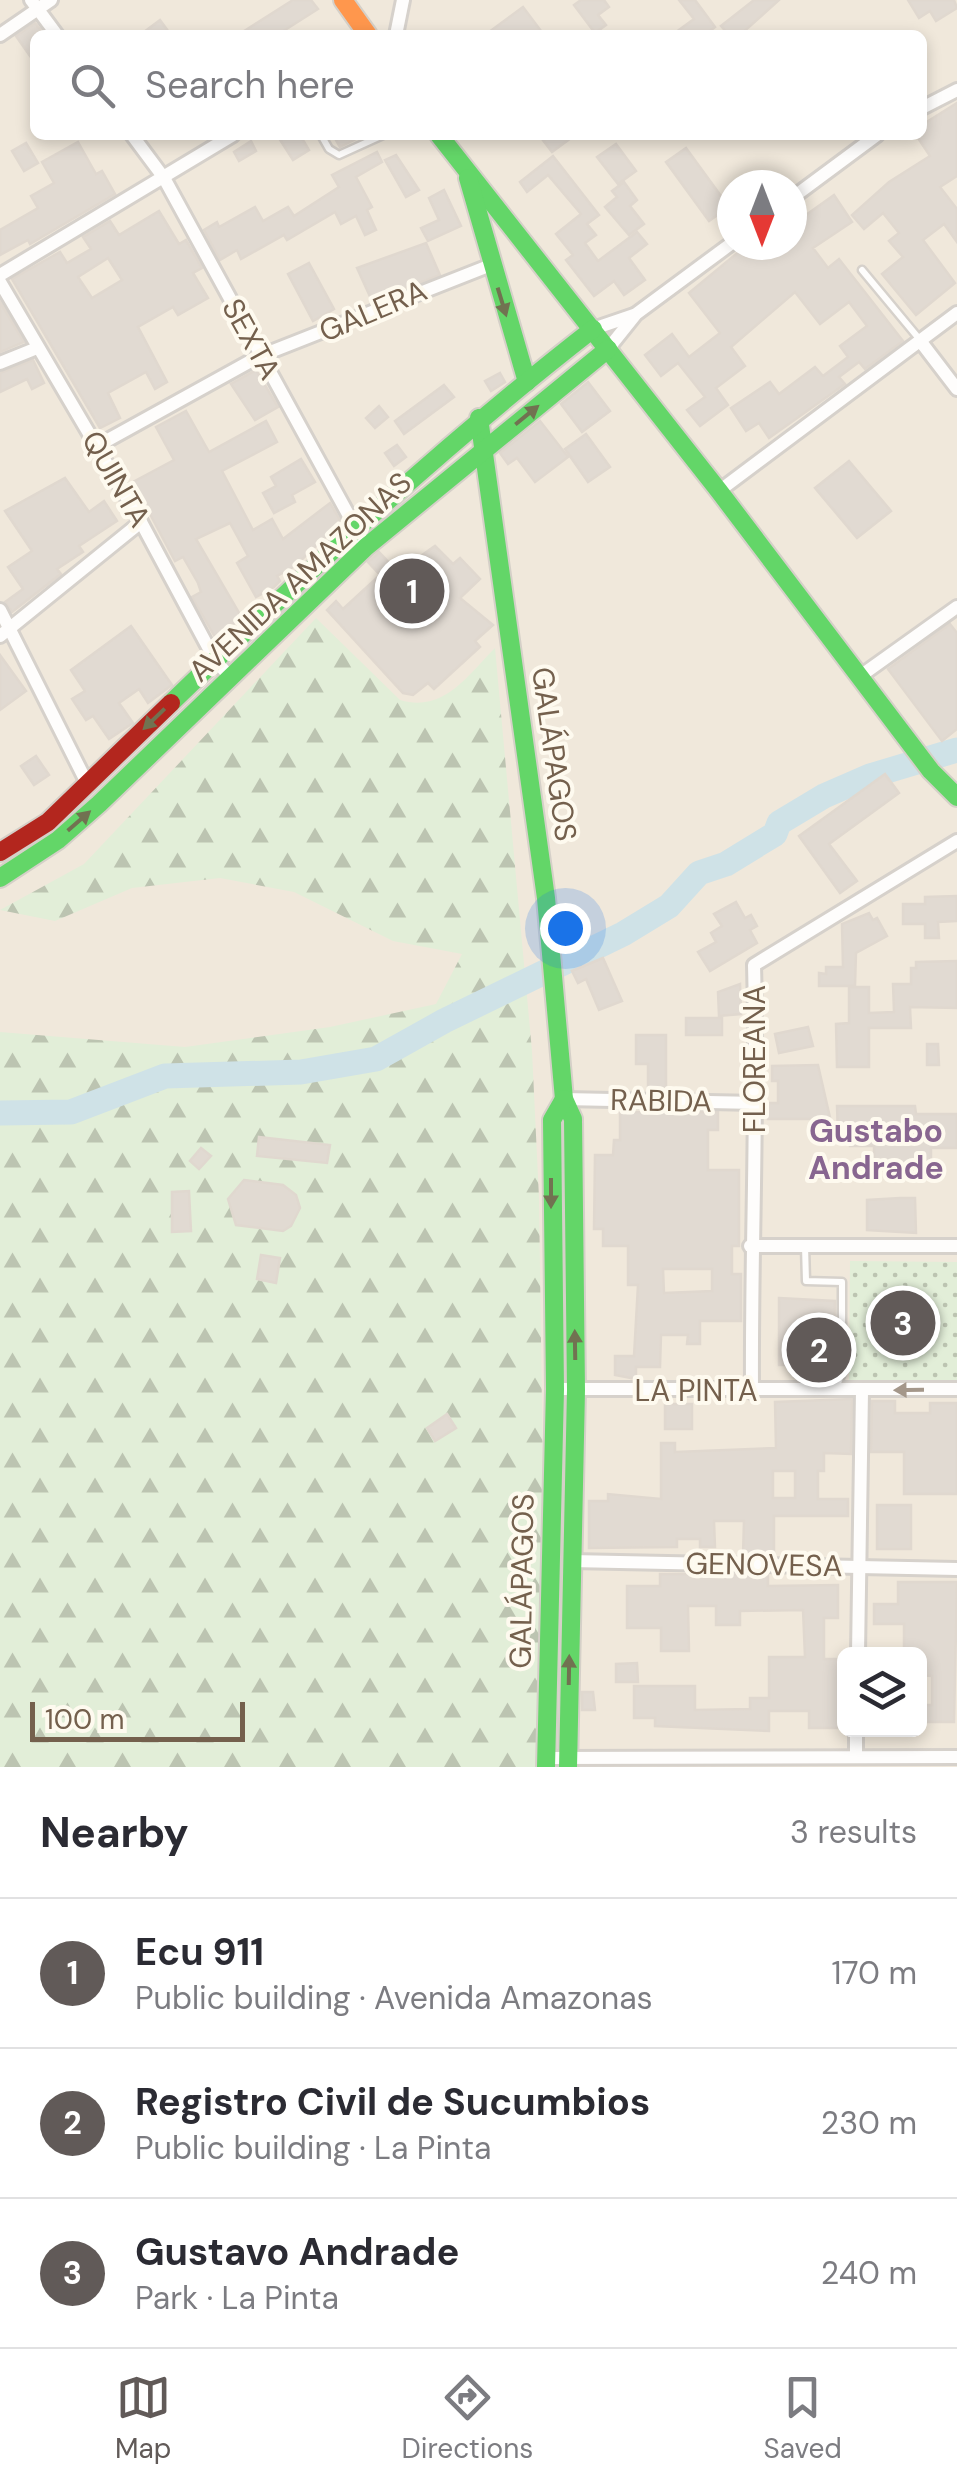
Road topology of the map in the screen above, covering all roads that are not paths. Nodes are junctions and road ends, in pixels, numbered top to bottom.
1 (51, 0) edge
2 (343, 0) edge
3 (404, 0) edge
4 (35, 5) edge
5 (53, 30) edge
6 (364, 30) edge
7 (397, 30) edge
8 (0, 35) edge
9 (957, 90) edge
10 (927, 105) edge
11 (136, 140) edge
12 (225, 140) edge
13 (323, 140) edge
14 (371, 140) edge
15 (443, 140) edge
16 (870, 140) edge
17 (468, 175) junction
18 (164, 178) junction
19 (807, 187) edge
20 (717, 254) edge
21 (491, 266) junction
22 (862, 270) dead end
23 (0, 278) edge
24 (957, 312) edge
25 (636, 314) junction
26 (593, 330) junction
27 (922, 342) junction
28 (37, 348) junction
29 (608, 349) junction
30 (260, 356) junction
31 (0, 363) edge
32 (527, 382) junction
33 (957, 389) edge
34 (479, 418) junction
35 (98, 446) junction
36 (486, 448) junction
37 (720, 491) junction
38 (141, 522) junction
39 (355, 526) junction
40 (366, 546) junction
41 (957, 607) edge
42 (0, 610) edge
43 (5, 632) edge
44 (214, 660) junction
45 (230, 677) junction
46 (859, 677) junction
47 (88, 784) junction
48 (957, 797) edge
49 (957, 841) edge
50 (0, 852) edge
51 (0, 878) edge
52 (564, 1099) junction
53 (758, 1104) junction
54 (750, 1246) junction
55 (805, 1246) junction
56 (957, 1246) edge
57 (957, 1389) edge
58 (555, 1390) junction
59 (576, 1390) junction
60 (862, 1390) junction
61 (834, 1391) junction
62 (752, 1392) junction
63 (571, 1562) junction
64 (860, 1567) junction
65 (957, 1568) edge
66 (858, 1647) edge
67 (856, 1737) edge
68 (856, 1757) junction
69 (957, 1757) edge
70 (546, 1762) edge
71 (936, 1762) edge
72 (568, 1763) edge
73 (783, 1763) edge

1 - 4 street
2 - 6 main road
3 - 7 street
4 - 5 street
4 - 8 street
9 - 10 street
11 - 18 street, SEXTA
12 - 18 street
13 - 14 lane
15 - 17 main road
16 - 19 street
17 - 21 main road
17 - 26 main road
18 - 23 street
18 - 30 street, SEXTA
20 - 25 street, AVENIDA AMAZONAS
21 - 30 street, GALERA
21 -> 32 main road
22 - 27 lane
23 - 28 street, QUINTA
24 - 27 street
25 - 26 street, AVENIDA AMAZONAS
25 - 29 street, AVENIDA AMAZONAS
26 - 29 main road
26 - 32 main road, AVENIDA AMAZONAS
27 - 33 street
27 - 37 street
28 - 31 street
28 - 35 street, QUINTA
36 -> 29 main road, AVENIDA AMAZONAS
29 - 37 main road
30 - 35 street, GALERA
30 - 39 street, SEXTA
32 - 34 main road, AVENIDA AMAZONAS
34 - 36 main road, GALÁPAGOS
34 - 39 main road, AVENIDA AMAZONAS
35 - 38 street, QUINTA
36 - 40 main road, AVENIDA AMAZONAS
36 - 52 main road, GALÁPAGOS
37 - 46 main road
38 - 43 street
38 - 44 street, QUINTA
39 - 40 street, SEXTA
39 - 44 main road, AVENIDA AMAZONAS
40 - 45 main road, AVENIDA AMAZONAS
41 - 46 street
42 - 43 street
43 - 47 street
44 - 45 street, QUINTA
44 -> 47 main road, AVENIDA AMAZONAS
51 -> 45 main road, AVENIDA AMAZONAS
46 - 48 main road
47 - 50 main road, AVENIDA AMAZONAS
49 - 53 street, FLOREANA
52 - 53 street, RABIDA
52 -> 58 main road, GALÁPAGOS
59 -> 52 main road, GALÁPAGOS
53 - 54 street, FLOREANA
54 - 55 street
54 - 62 street, FLOREANA
55 - 56 street
55 - 61 lane
57 -> 60 street, LA PINTA
58 - 59 street, LA PINTA
58 - 70 main road, GALÁPAGOS
59 - 62 street, LA PINTA
59 - 63 main road, GALÁPAGOS
60 - 61 street, LA PINTA
60 - 64 street
61 - 62 street, LA PINTA
63 - 64 street, GENOVESA
72 -> 63 main road, GALÁPAGOS
64 - 65 street, GENOVESA
64 - 66 street
67 - 68 street
68 - 71 street
68 - 73 street
69 - 71 street
70 - 72 street
72 - 73 street

